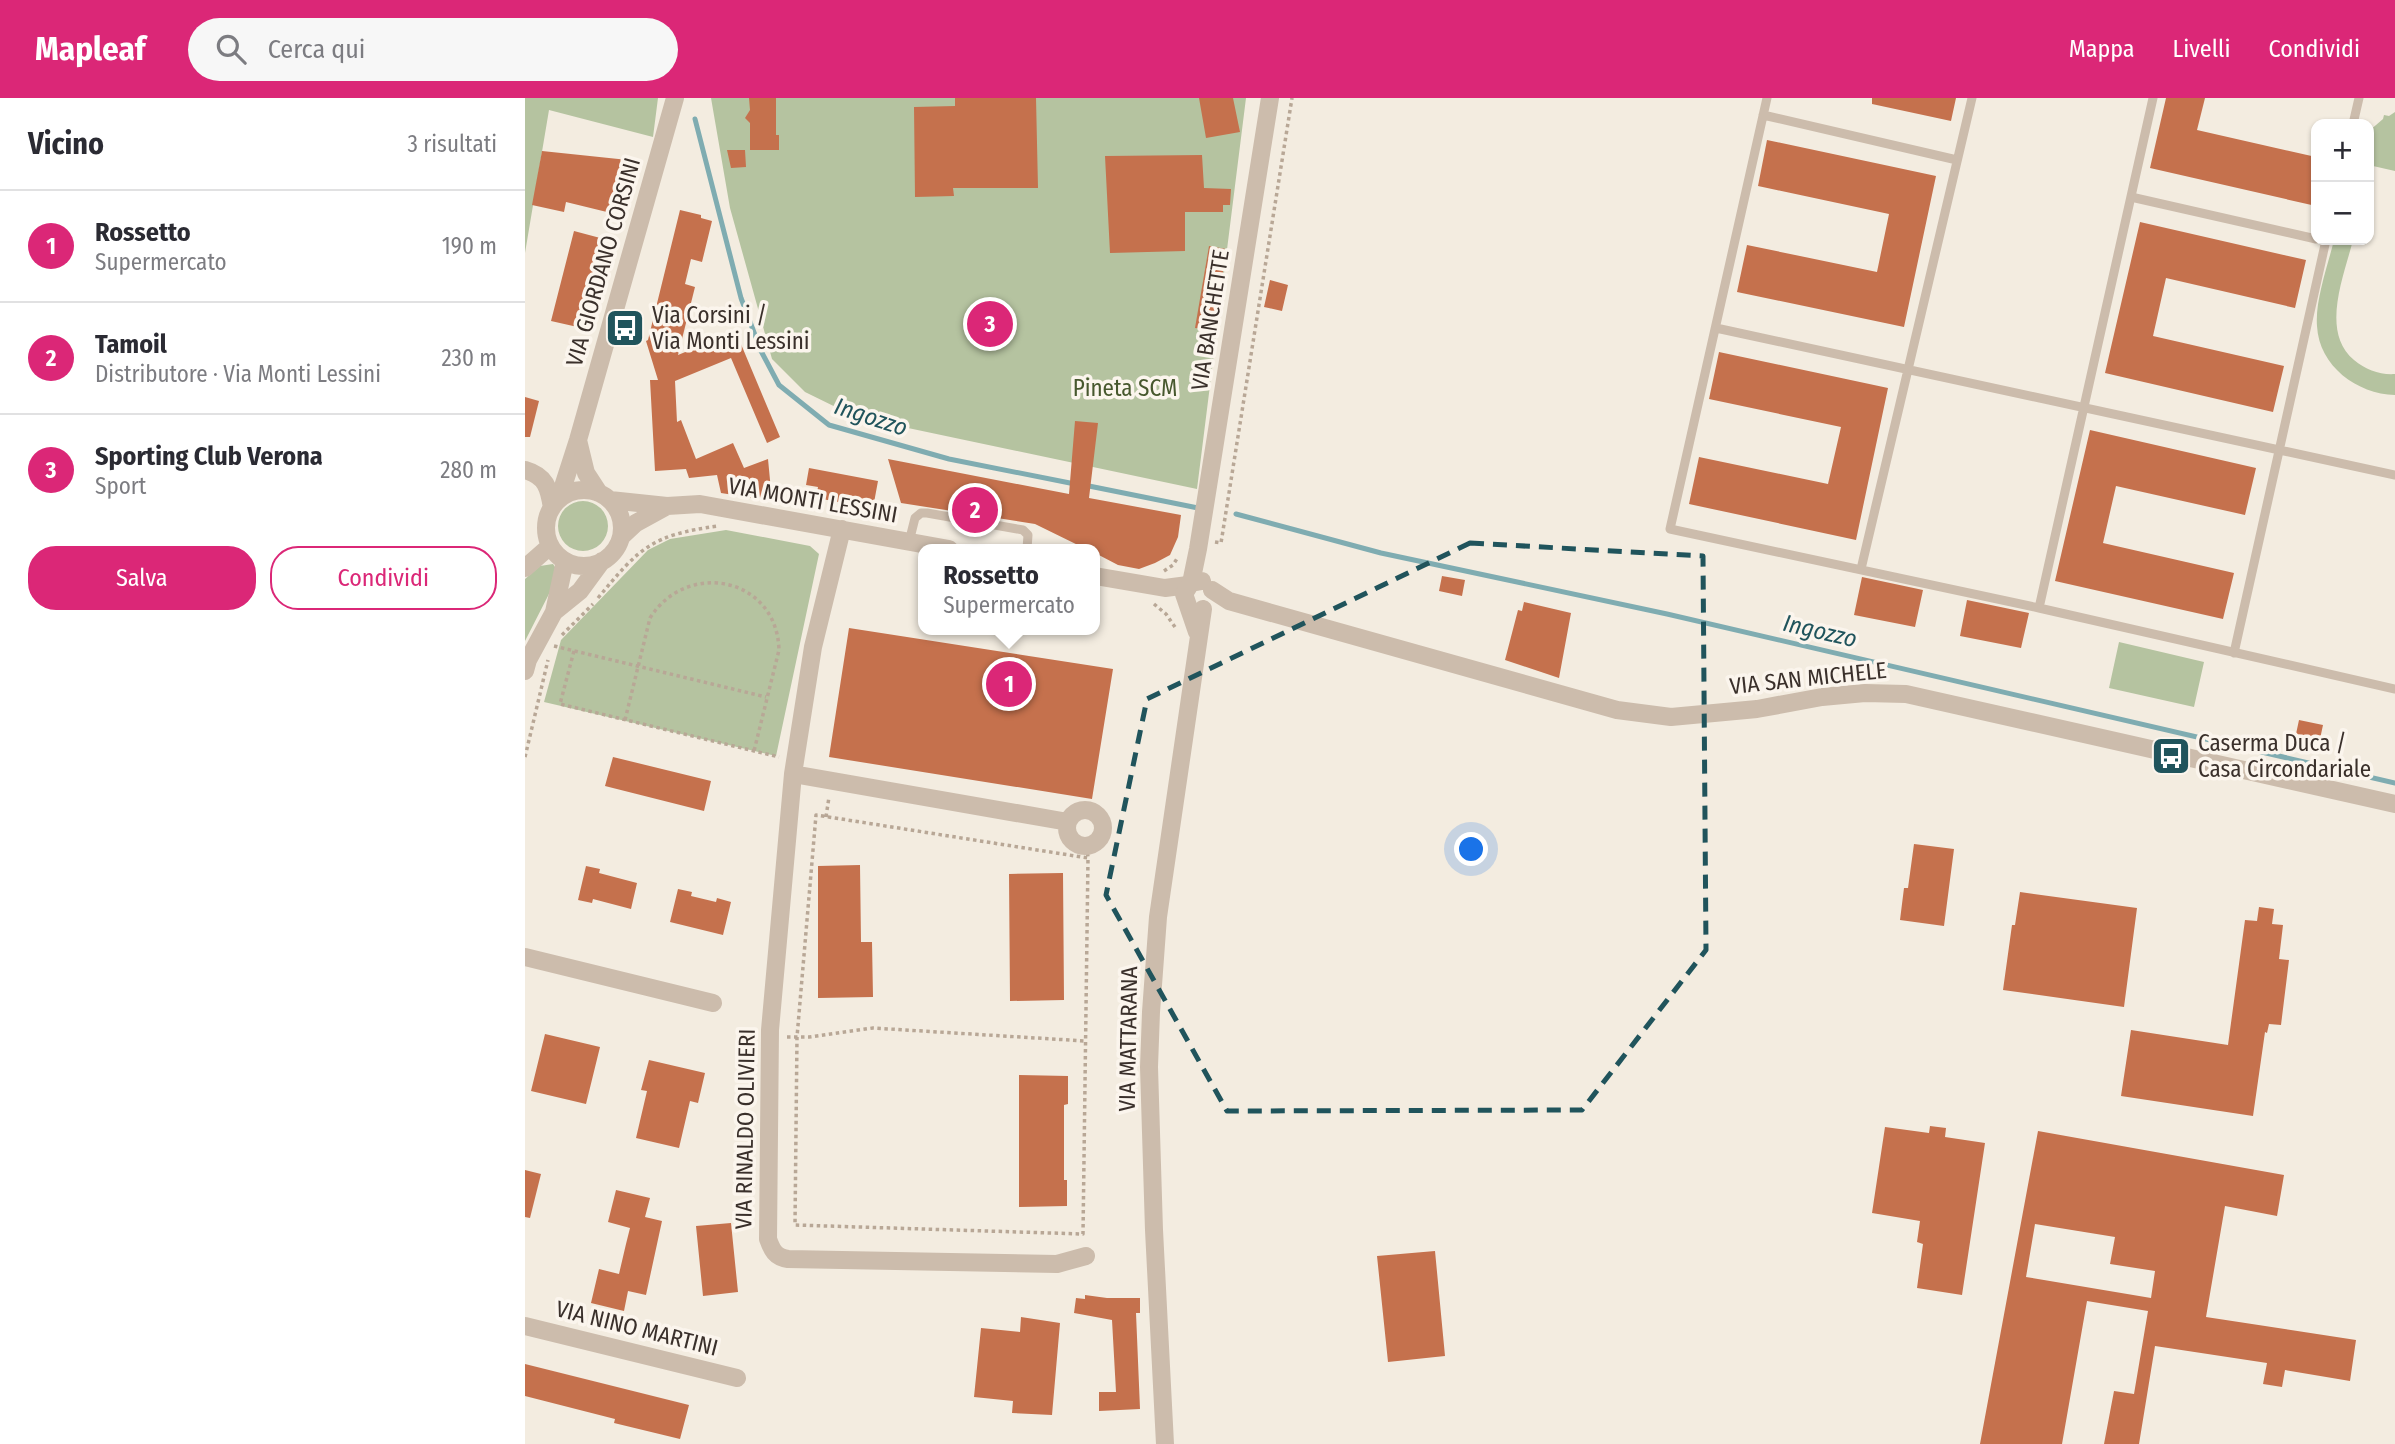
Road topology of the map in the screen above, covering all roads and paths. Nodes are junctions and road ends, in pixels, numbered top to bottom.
1 (675, 98) edge
2 (1270, 98) edge
3 (1766, 98) edge
4 (1972, 98) edge
5 (2153, 98) edge
6 (2359, 98) edge
7 (1763, 115) junction
8 (2354, 119) edge
9 (1957, 160) junction
10 (2131, 197) junction
11 (2311, 238) edge
12 (2321, 245) edge
13 (1716, 328) junction
14 (1908, 369) junction
15 (2084, 407) junction
16 (579, 440) junction
17 (2279, 450) junction
18 (525, 470) edge
19 (2395, 475) edge
20 (604, 496) junction
21 (555, 503) junction
22 (667, 506) junction
23 (722, 525) dead end
24 (842, 529) junction
25 (621, 537) junction
26 (909, 542) junction
27 (920, 544) edge
28 (1027, 544) edge
29 (550, 546) junction
30 (565, 561) junction
31 (602, 561) junction
32 (525, 568) edge
33 (1861, 569) junction
34 (1100, 577) edge
35 (1198, 595) junction
36 (1151, 602) dead end
37 (2039, 608) junction
38 (554, 612) junction
39 (1199, 639) junction
40 (554, 646) junction
41 (574, 650) junction
42 (2234, 653) junction
43 (526, 663) edge
44 (639, 666) junction
45 (2395, 689) edge
46 (767, 698) junction
47 (625, 720) junction
48 (754, 751) junction
49 (525, 757) edge
50 (794, 768) junction
51 (2395, 804) edge
52 (1068, 822) junction
53 (1087, 852) junction
54 (525, 957) edge
55 (713, 1003) dead end
56 (769, 1036) junction
57 (797, 1037) junction
58 (1085, 1041) junction
59 (1086, 1256) dead end
60 (525, 1326) edge
61 (737, 1378) dead end
62 (1165, 1444) edge

1 - 16 street, VIA GIORDANO CORSINI
2 - 35 street, VIA BANCHETTE
3 - 7 lane
4 - 9 lane
5 - 10 lane
6 - 8 lane
7 - 9 lane
7 - 13 lane
9 - 14 lane
10 - 11 lane
10 - 15 lane
12 - 17 lane
13 - 14 lane
13 - 33 lane
14 - 15 lane
14 - 33 lane
15 - 17 lane
15 - 37 lane
16 - 20 street, VIA GIORDANO CORSINI
16 - 21 street, VIA GIORDANO CORSINI
17 - 19 lane
17 - 42 lane
18 - 21 street
20 - 21 street
20 - 22 street, VIA MONTI LESSINI
20 - 25 street
21 - 29 street
22 - 24 street, VIA MONTI LESSINI
22 - 25 street, VIA MONTI LESSINI
23 - 40 path
24 - 26 street, VIA MONTI LESSINI
24 - 50 street, VIA RINALDO OLIVIERI
25 - 31 street
26 - 27 street, VIA MONTI LESSINI
26 - 28 lane
29 - 30 street
29 - 32 street
30 - 31 street
30 - 38 street
31 - 38 street
33 - 37 lane
34 - 35 street
35 - 39 street, VIA MATTARANA
35 - 51 street, VIA SAN MICHELE
36 - 39 path
37 - 42 lane
38 - 43 street
39 - 62 street, VIA MATTARANA
40 - 41 path
40 - 49 path
41 - 44 path
41 - 47 path
42 - 45 lane
44 - 46 path
44 - 46 path
44 - 47 path
46 - 48 path
47 - 48 path
48 - 50 path
50 - 52 street
50 - 56 street, VIA RINALDO OLIVIERI
52 - 53 street
52 - 53 street
53 - 57 path
53 - 58 path
54 - 55 street
56 - 57 path
56 - 59 street, VIA RINALDO OLIVIERI
57 - 58 path
57 - 58 path
60 - 61 street, VIA NINO MARTINI

